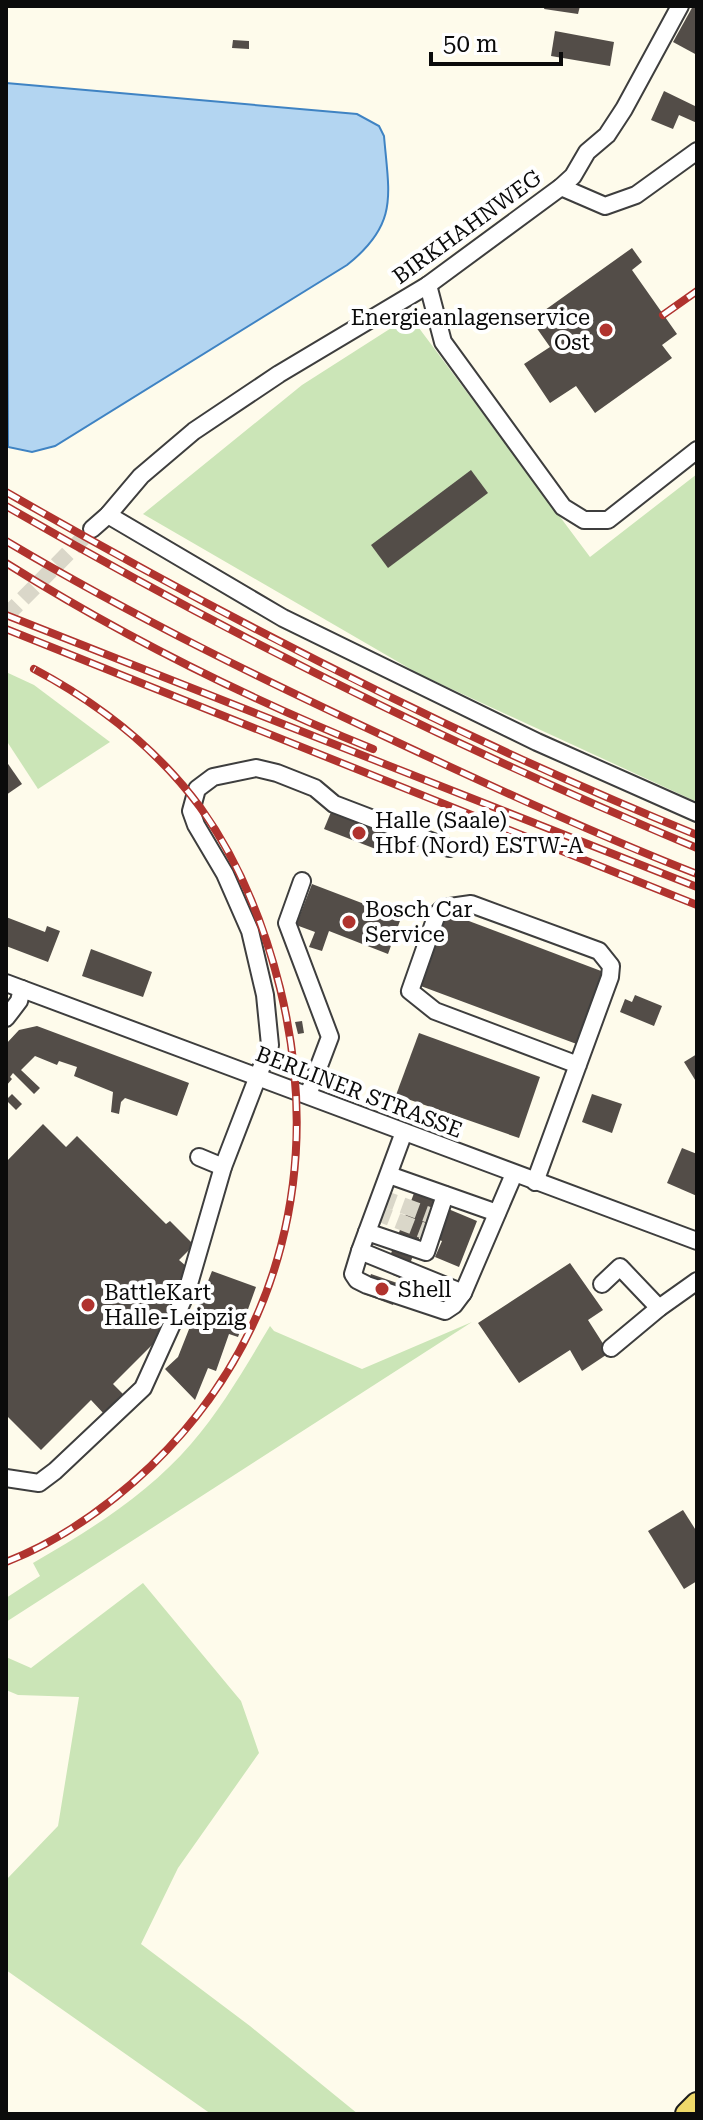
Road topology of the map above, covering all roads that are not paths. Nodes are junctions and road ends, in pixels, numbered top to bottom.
1 (680, 6) edge
2 (697, 151) edge
3 (561, 187) junction
4 (428, 285) junction
5 (697, 450) edge
6 (108, 515) junction
7 (92, 529) tunnel mouth
8 (697, 813) edge
9 (449, 848) dead end
10 (302, 881) dead end
11 (6, 983) edge
12 (22, 989) junction
13 (6, 1018) edge
14 (578, 1065) junction
15 (257, 1077) junction
16 (308, 1095) junction
17 (404, 1132) junction
18 (199, 1157) dead end
19 (223, 1167) junction
20 (514, 1174) junction
21 (389, 1175) junction
22 (535, 1182) junction
23 (445, 1195) junction
24 (497, 1213) junction
25 (367, 1232) junction
26 (694, 1235) edge
27 (360, 1251) junction
28 (697, 1281) edge
29 (602, 1284) dead end
30 (463, 1293) junction
31 (659, 1308) junction
32 (611, 1348) dead end
33 (6, 1478) edge
34 (697, 2104) edge
35 (687, 2114) edge

1 - 3 street, BIRKHAHNWEG
2 - 3 street
3 - 4 street, BIRKHAHNWEG
4 - 5 street
4 - 6 street, BIRKHAHNWEG
6 - 7 street, BIRKHAHNWEG
6 - 8 street
9 - 15 street
10 - 16 street
11 - 12 street, BERLINER STRASSE
12 - 13 street
12 - 15 street, BERLINER STRASSE
14 - 14 street
14 - 22 street
15 - 16 street, BERLINER STRASSE
15 - 19 street
16 - 17 street, BERLINER STRASSE
17 - 20 street, BERLINER STRASSE
17 - 21 street
18 - 19 street
19 - 33 street
20 - 22 street, BERLINER STRASSE
20 - 24 street
21 - 23 street
21 - 25 street
22 - 26 street, BERLINER STRASSE
23 - 24 street
23 - 25 street
24 - 30 street
25 - 27 street
27 - 30 street
27 - 30 street
28 - 31 street
29 - 31 street
31 - 32 street
34 - 35 main road

